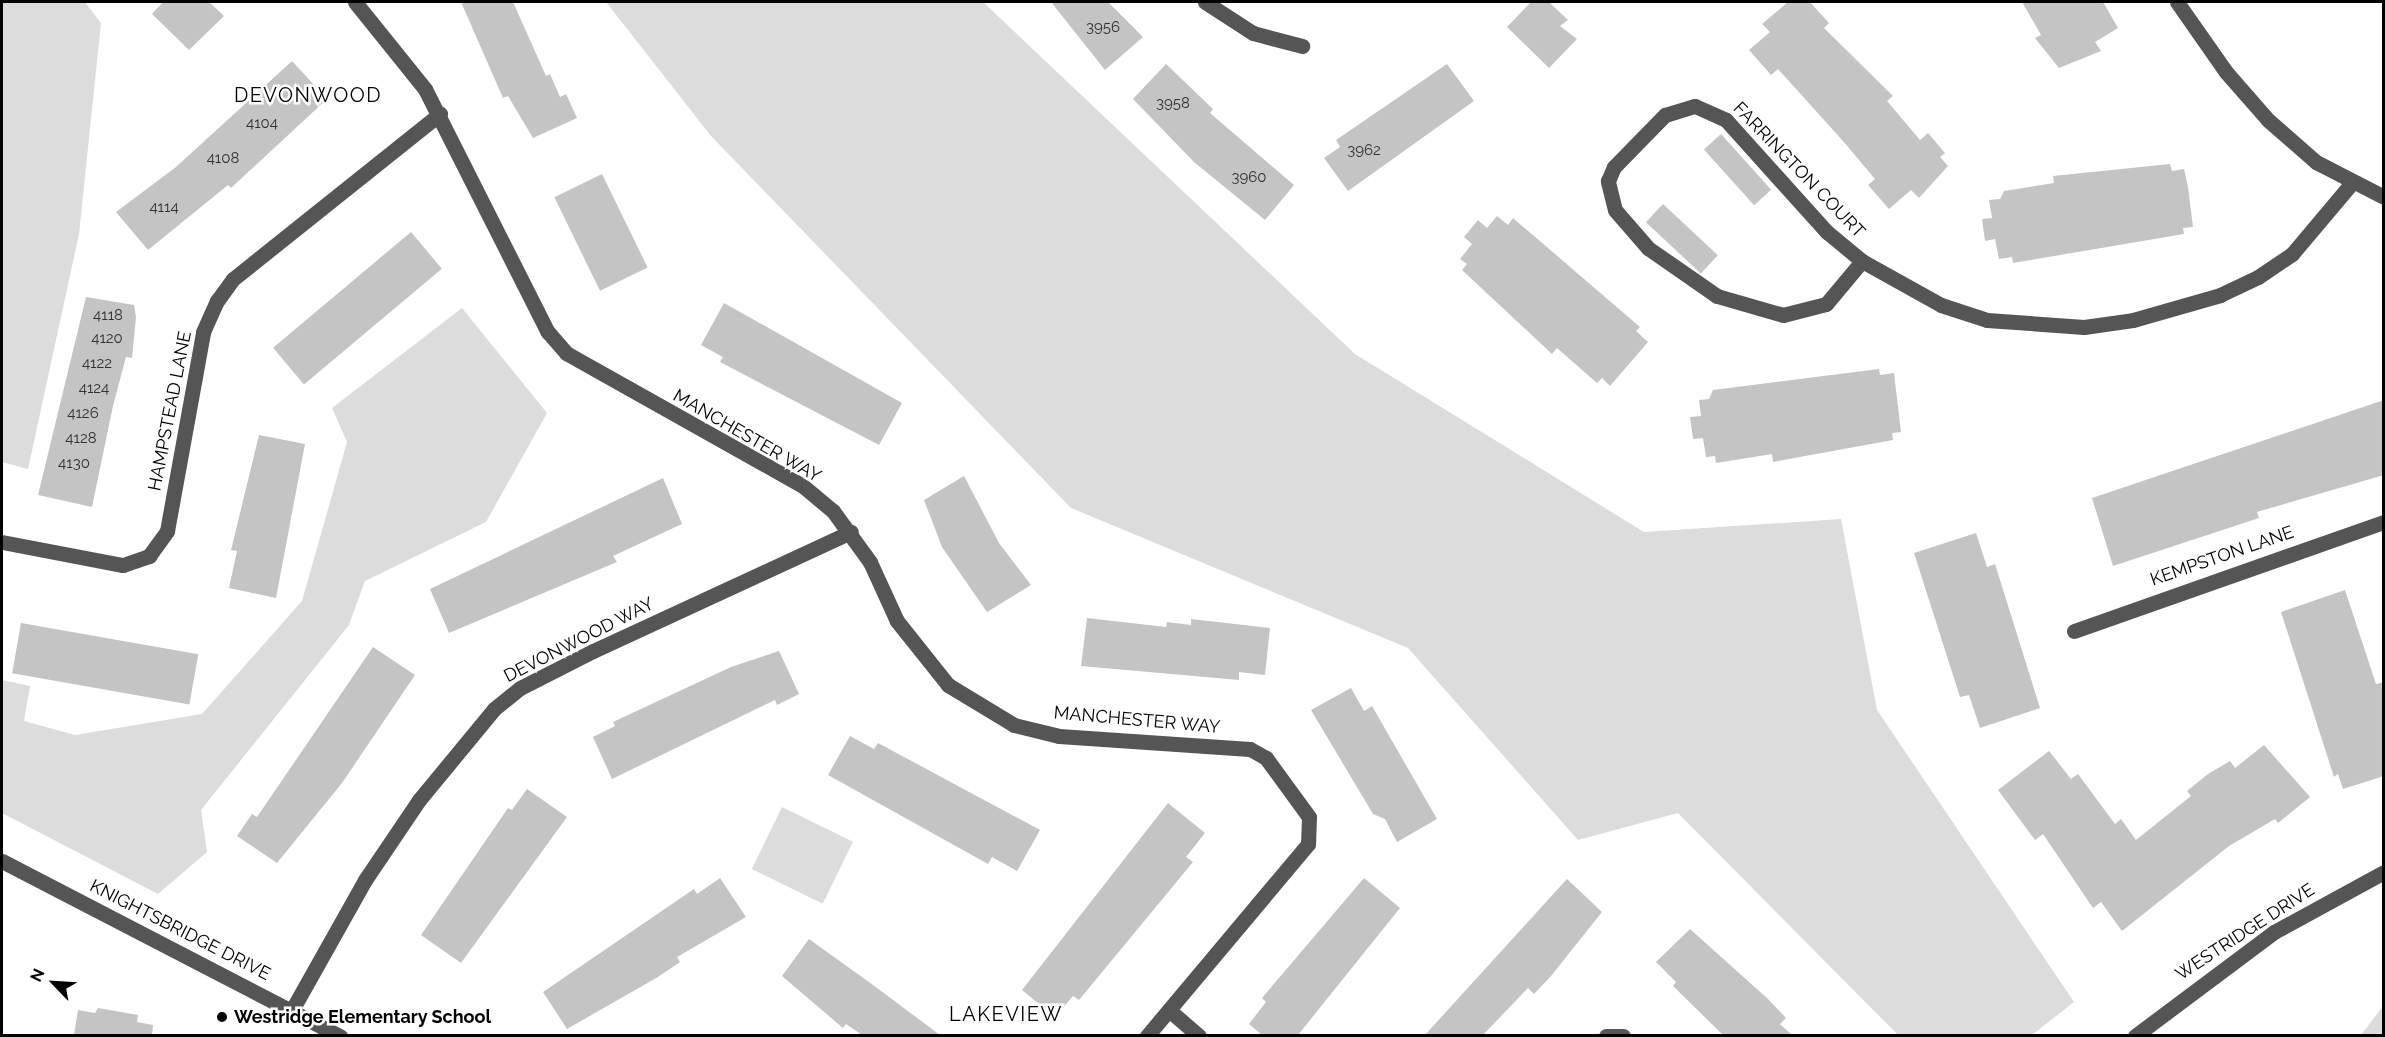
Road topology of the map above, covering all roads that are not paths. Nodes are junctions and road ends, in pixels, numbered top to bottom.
1 (355, 2) edge
2 (1205, 2) edge
3 (2177, 2) edge
4 (1302, 46) dead end
5 (440, 114) junction
6 (2351, 184) junction
7 (2384, 197) edge
8 (1862, 261) junction
9 (2384, 522) edge
10 (851, 532) junction
11 (2, 542) edge
12 (2074, 631) dead end
13 (2, 861) edge
14 (2384, 872) edge
15 (292, 1010) junction
16 (1169, 1010) junction
17 (340, 1035) edge
18 (1147, 1035) edge
19 (1198, 1035) edge
20 (1606, 1035) edge
21 (1623, 1035) edge
22 (2135, 1035) edge

1 - 5 street, MANCHESTER WAY
2 - 4 street
3 - 6 street
5 - 10 street, MANCHESTER WAY
5 - 11 street, HAMPSTEAD LANE
6 - 7 street
6 - 8 street, FARRINGTON COURT
8 - 8 street, FARRINGTON COURT
9 - 12 street, KEMPSTON LANE
10 - 15 street, DEVONWOOD WAY
10 - 16 street, MANCHESTER WAY
13 - 15 street, KNIGHTSBRIDGE DRIVE
14 - 22 street, WESTRIDGE DRIVE
15 - 17 street, KNIGHTSBRIDGE DRIVE
16 - 18 street, MANCHESTER WAY
16 - 19 street
20 - 21 street

